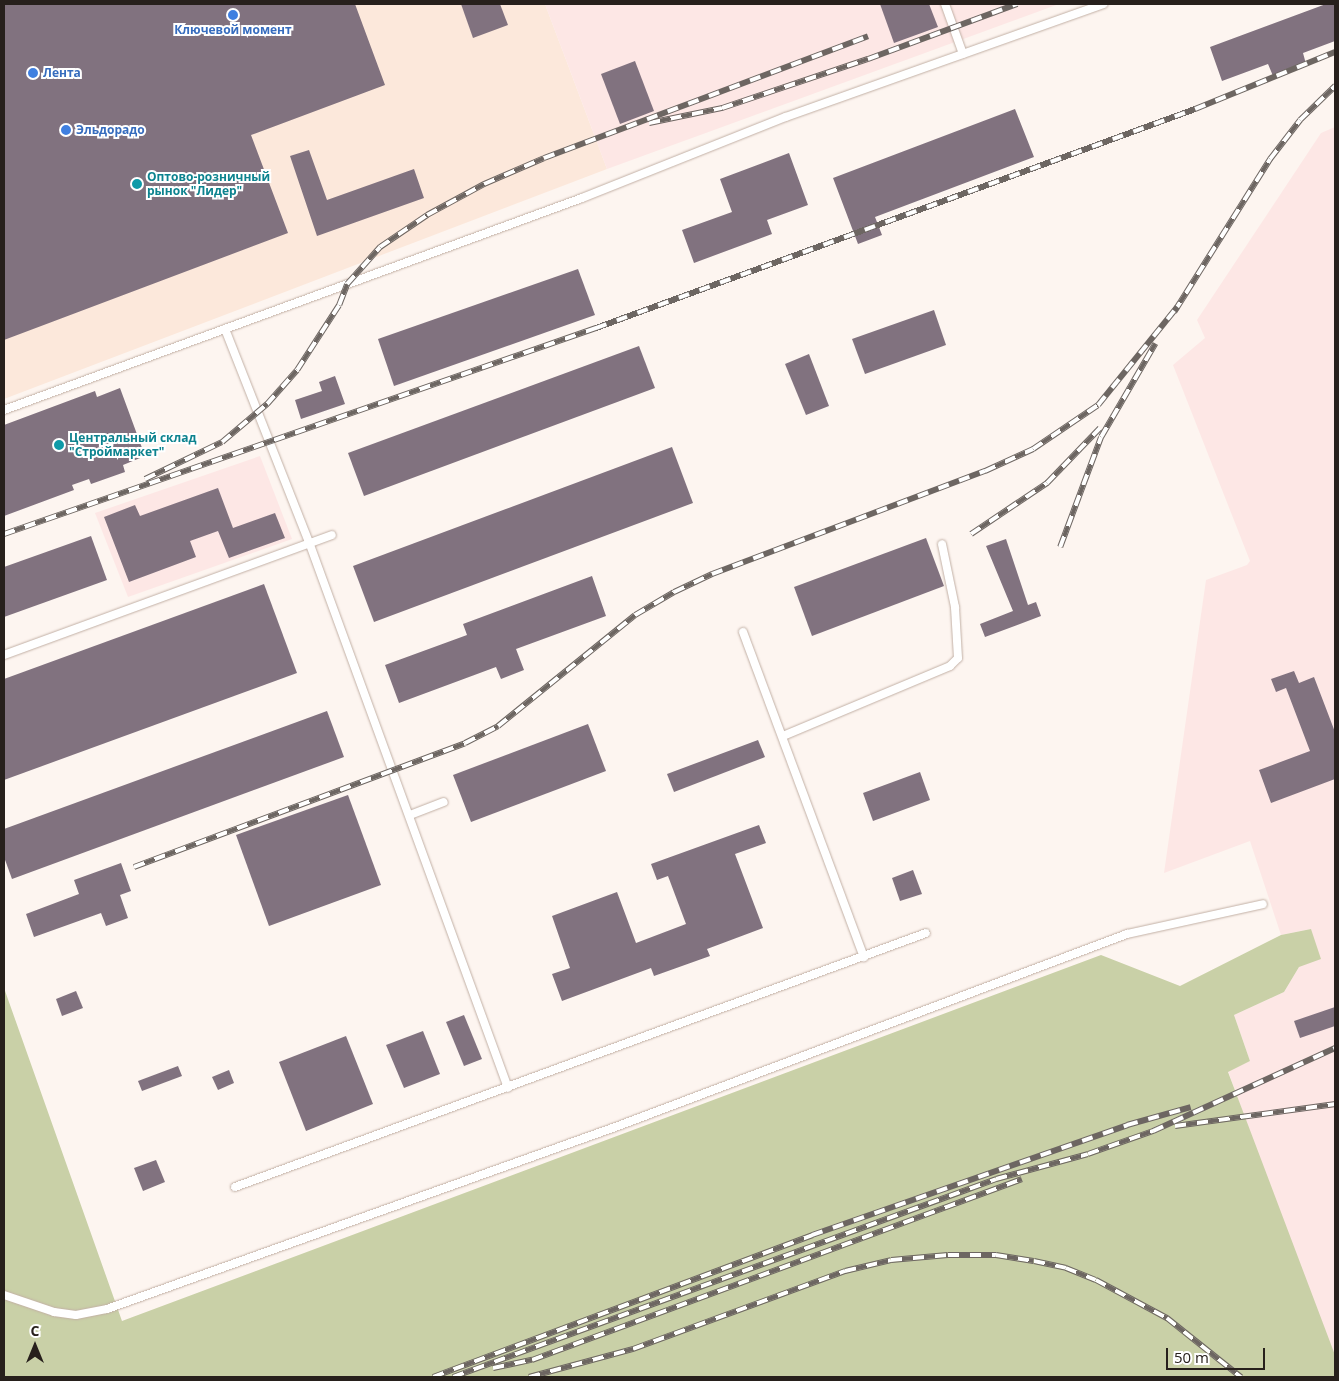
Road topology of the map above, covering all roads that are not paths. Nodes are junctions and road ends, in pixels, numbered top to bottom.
1 (945, 4) edge
2 (1104, 4) edge
3 (963, 54) junction
4 (225, 329) junction
5 (4, 410) edge
6 (332, 535) dead end
7 (309, 542) junction
8 (942, 544) dead end
9 (743, 632) dead end
10 (4, 655) edge
11 (784, 736) junction
12 (444, 802) dead end
13 (410, 815) junction
14 (1263, 904) dead end
15 (926, 933) dead end
16 (864, 957) junction
17 (508, 1088) junction
18 (234, 1187) dead end
19 (4, 1295) edge

1 - 3 lane
2 - 3 lane
3 - 4 lane
4 - 5 lane
4 - 7 lane
6 - 7 lane
7 - 10 lane
7 - 13 lane
8 - 11 lane
9 - 11 lane
11 - 16 lane
12 - 13 lane
13 - 17 lane
14 - 19 lane
15 - 16 lane
16 - 17 lane
17 - 18 lane

